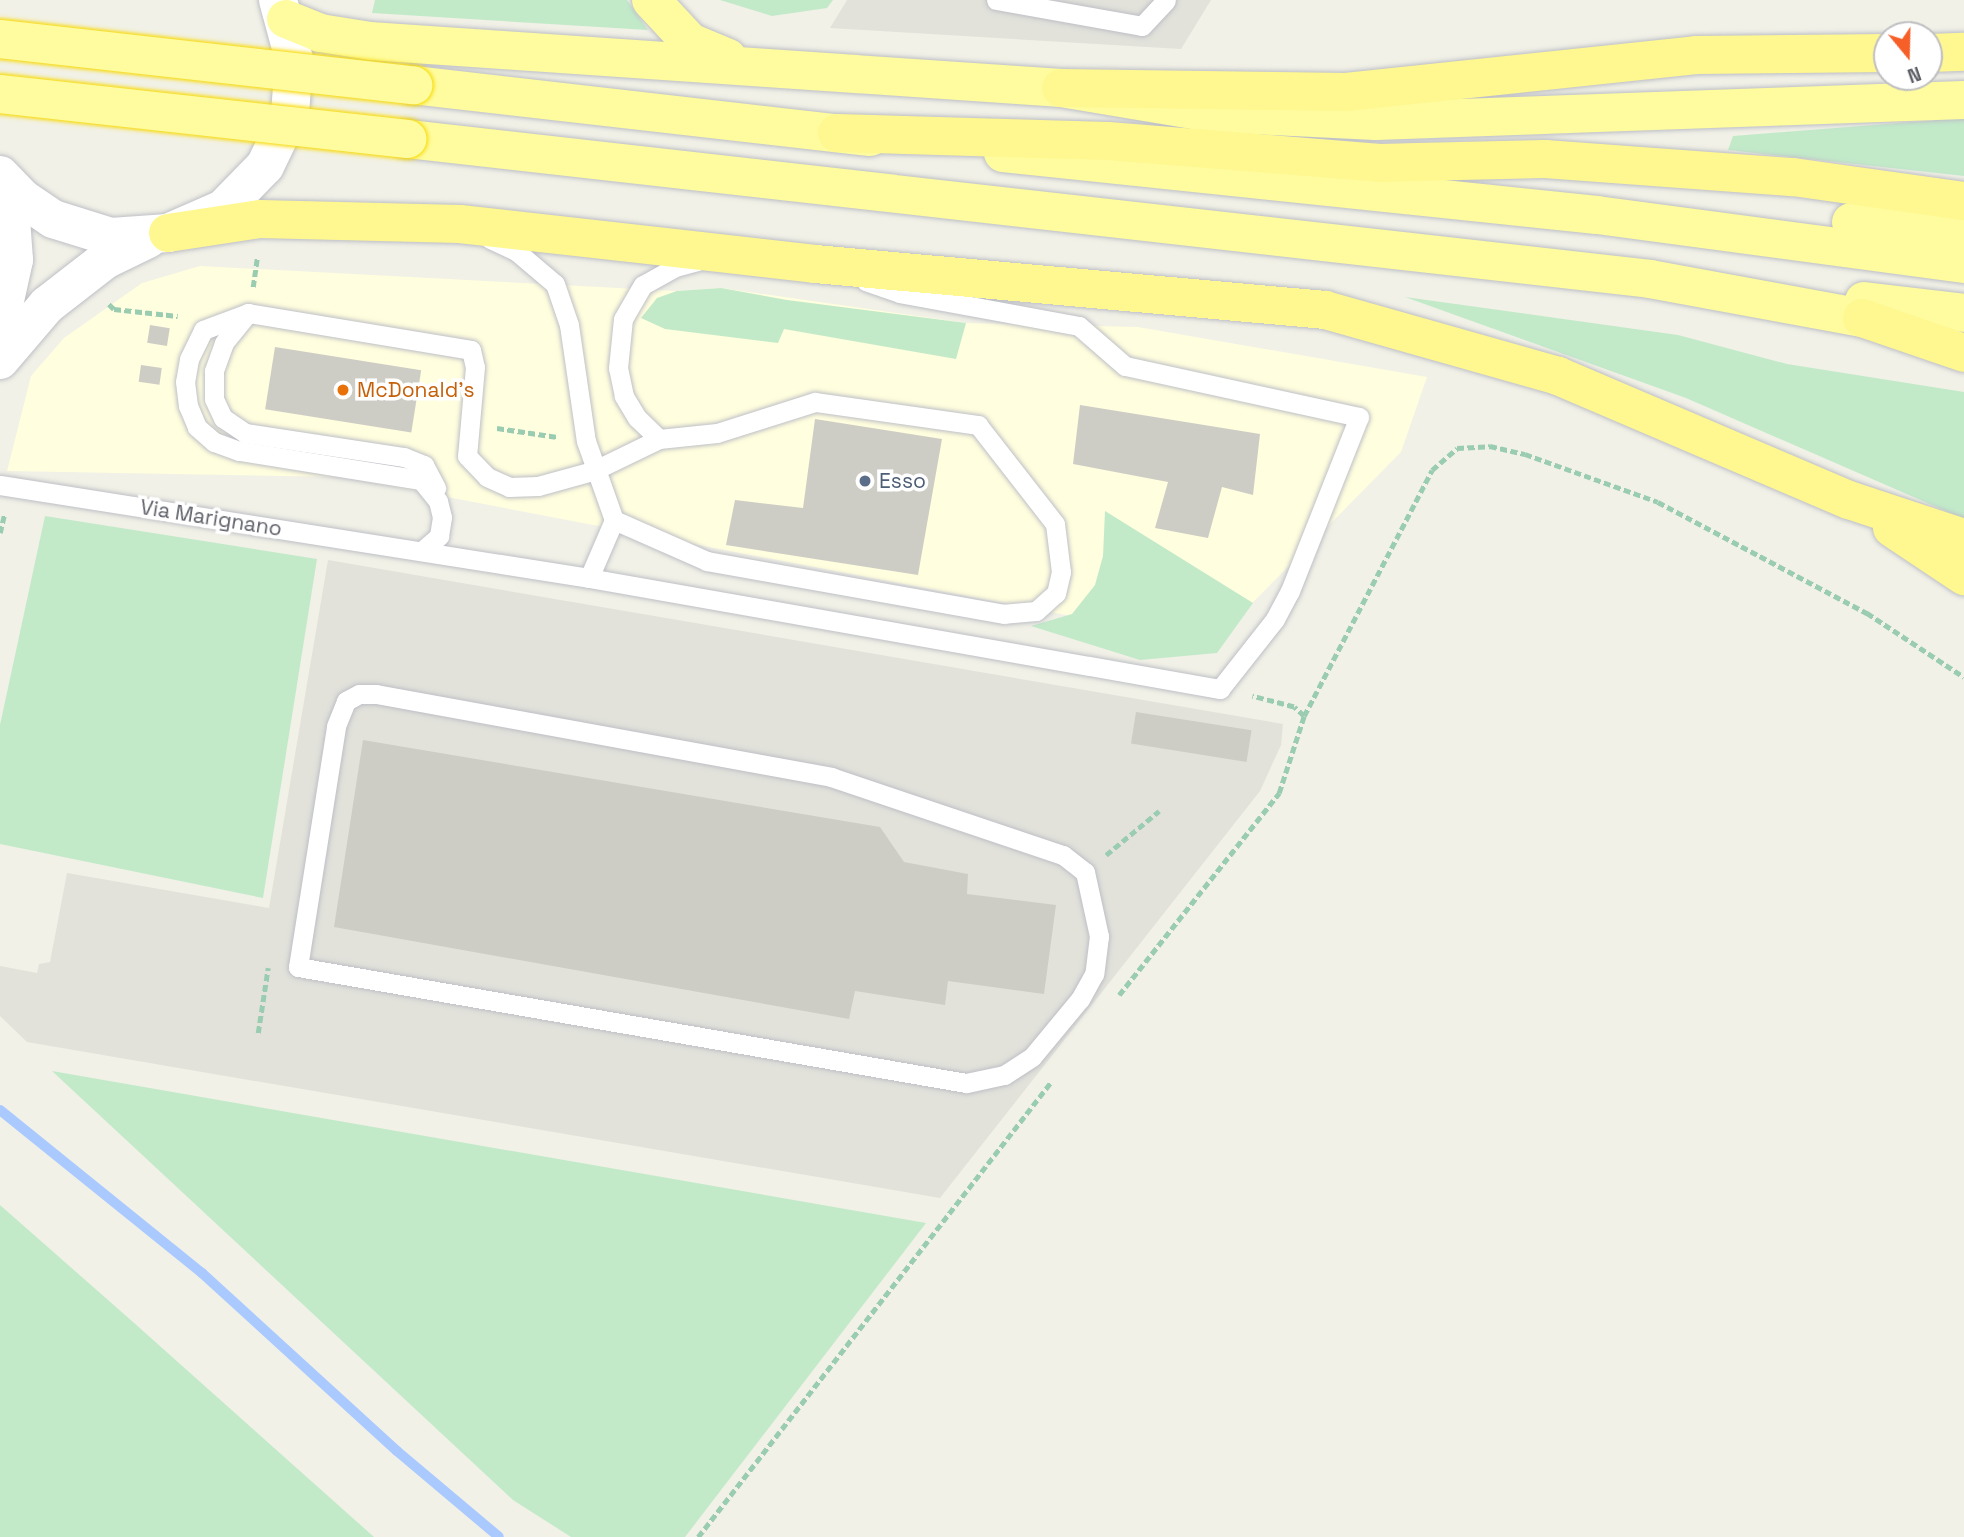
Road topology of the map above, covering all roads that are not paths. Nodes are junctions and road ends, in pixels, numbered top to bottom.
1 (651, 0) edge
2 (996, 0) edge
3 (1166, 0) edge
4 (283, 7) edge
5 (0, 39) edge
6 (1964, 52) edge
7 (1873, 53) edge
8 (1943, 53) edge
9 (767, 69) junction
10 (1061, 88) junction
11 (0, 94) edge
12 (1964, 100) edge
13 (838, 133) junction
14 (0, 175) edge
15 (0, 186) edge
16 (1964, 201) edge
17 (1597, 215) junction
18 (460, 225) junction
19 (168, 233) junction
20 (1964, 234) edge
21 (727, 253) junction
22 (815, 264) junction
23 (1964, 264) edge
24 (1604, 274) junction
25 (248, 313) junction
26 (1964, 313) edge
27 (1862, 318) junction
28 (0, 323) edge
29 (1964, 336) edge
30 (1964, 353) edge
31 (0, 360) edge
32 (659, 439) junction
33 (593, 471) junction
34 (0, 485) edge
35 (1849, 500) junction
36 (438, 501) junction
37 (614, 520) junction
38 (1964, 538) edge
39 (422, 551) junction
40 (1964, 576) edge
41 (589, 578) junction
42 (1085, 872) joint

1 - 9 highway
2 - 3 lane
4 - 9 highway
4 - 19 street
5 - 13 highway, bridge
6 - 8 highway
7 - 10 highway
9 - 10 highway
10 - 12 highway
11 - 24 highway, bridge
13 - 16 highway
13 - 17 highway
14 - 19 street
15 - 28 street
17 - 20 highway
17 - 23 highway
18 - 19 highway
18 - 21 highway
18 - 33 lane
19 - 31 street
21 - 22 highway
21 - 32 lane
22 - 35 highway
22 - 41 lane, Via Marignano
24 - 26 highway
24 - 27 highway
25 - 33 lane
25 - 36 lane
25 - 36 lane
27 - 29 highway
27 - 30 highway
32 - 33 lane
32 - 37 lane
33 - 37 lane
34 - 39 lane, Via Marignano
35 - 38 highway
35 - 40 highway
36 - 39 lane
37 - 41 lane
39 - 41 lane, Via Marignano
42 - 42 lane

